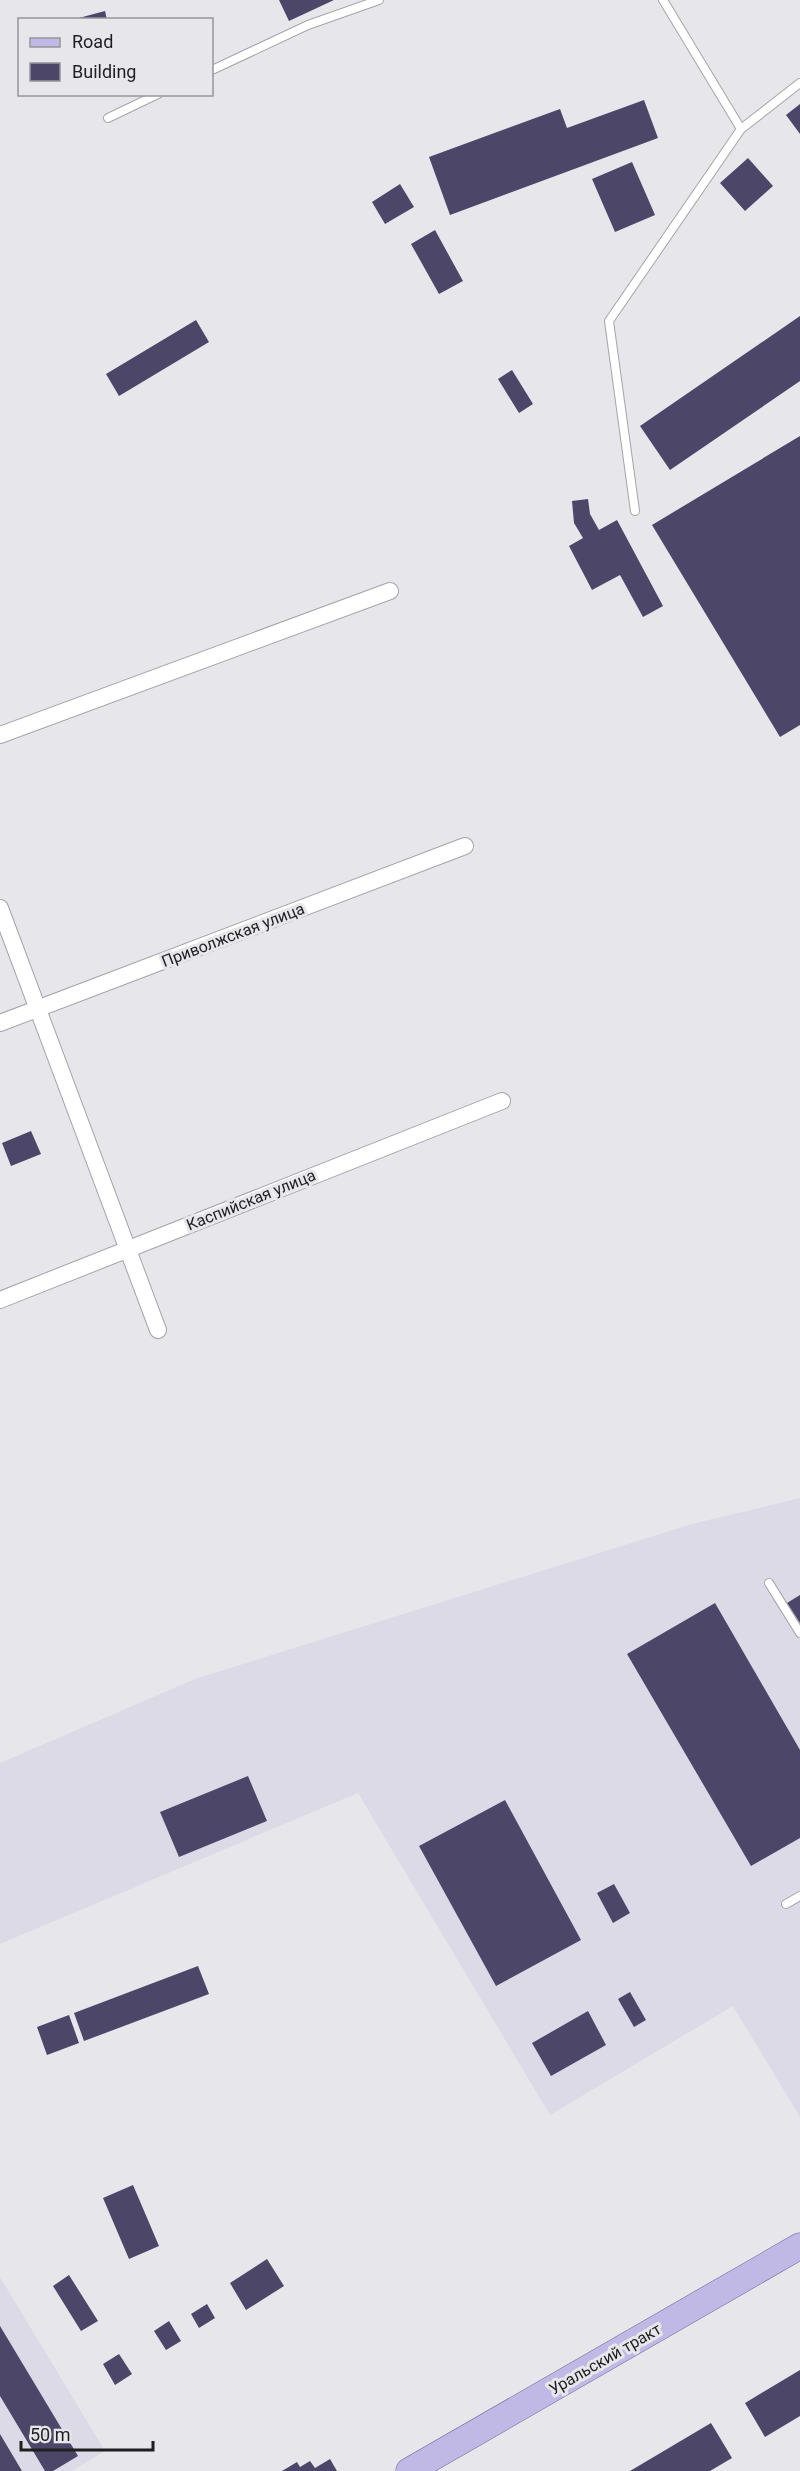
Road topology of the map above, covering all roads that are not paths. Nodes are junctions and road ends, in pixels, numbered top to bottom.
1 (379, 0) edge
2 (663, 0) edge
3 (213, 70) edge
4 (800, 83) edge
5 (154, 96) edge
6 (108, 118) dead end
7 (741, 129) junction
8 (635, 512) dead end
9 (390, 591) dead end
10 (0, 735) edge
11 (465, 846) dead end
12 (0, 908) edge
13 (38, 1009) junction
14 (0, 1023) edge
15 (502, 1101) dead end
16 (128, 1249) junction
17 (0, 1300) edge
18 (158, 1330) dead end
19 (769, 1583) dead end
20 (800, 1633) edge
21 (800, 1896) edge
22 (786, 1904) dead end
23 (800, 2246) edge
24 (410, 2471) edge

1 - 3 lane
2 - 7 lane
4 - 7 lane
5 - 6 lane
7 - 8 lane
9 - 10 street
11 - 13 street, Приволжская улица
12 - 13 street
13 - 14 street, Приволжская улица
13 - 16 street
15 - 16 street, Каспийская улица
16 - 17 street, Каспийская улица
16 - 18 street
19 - 20 lane
21 - 22 lane
23 - 24 main road, Уральский тракт

